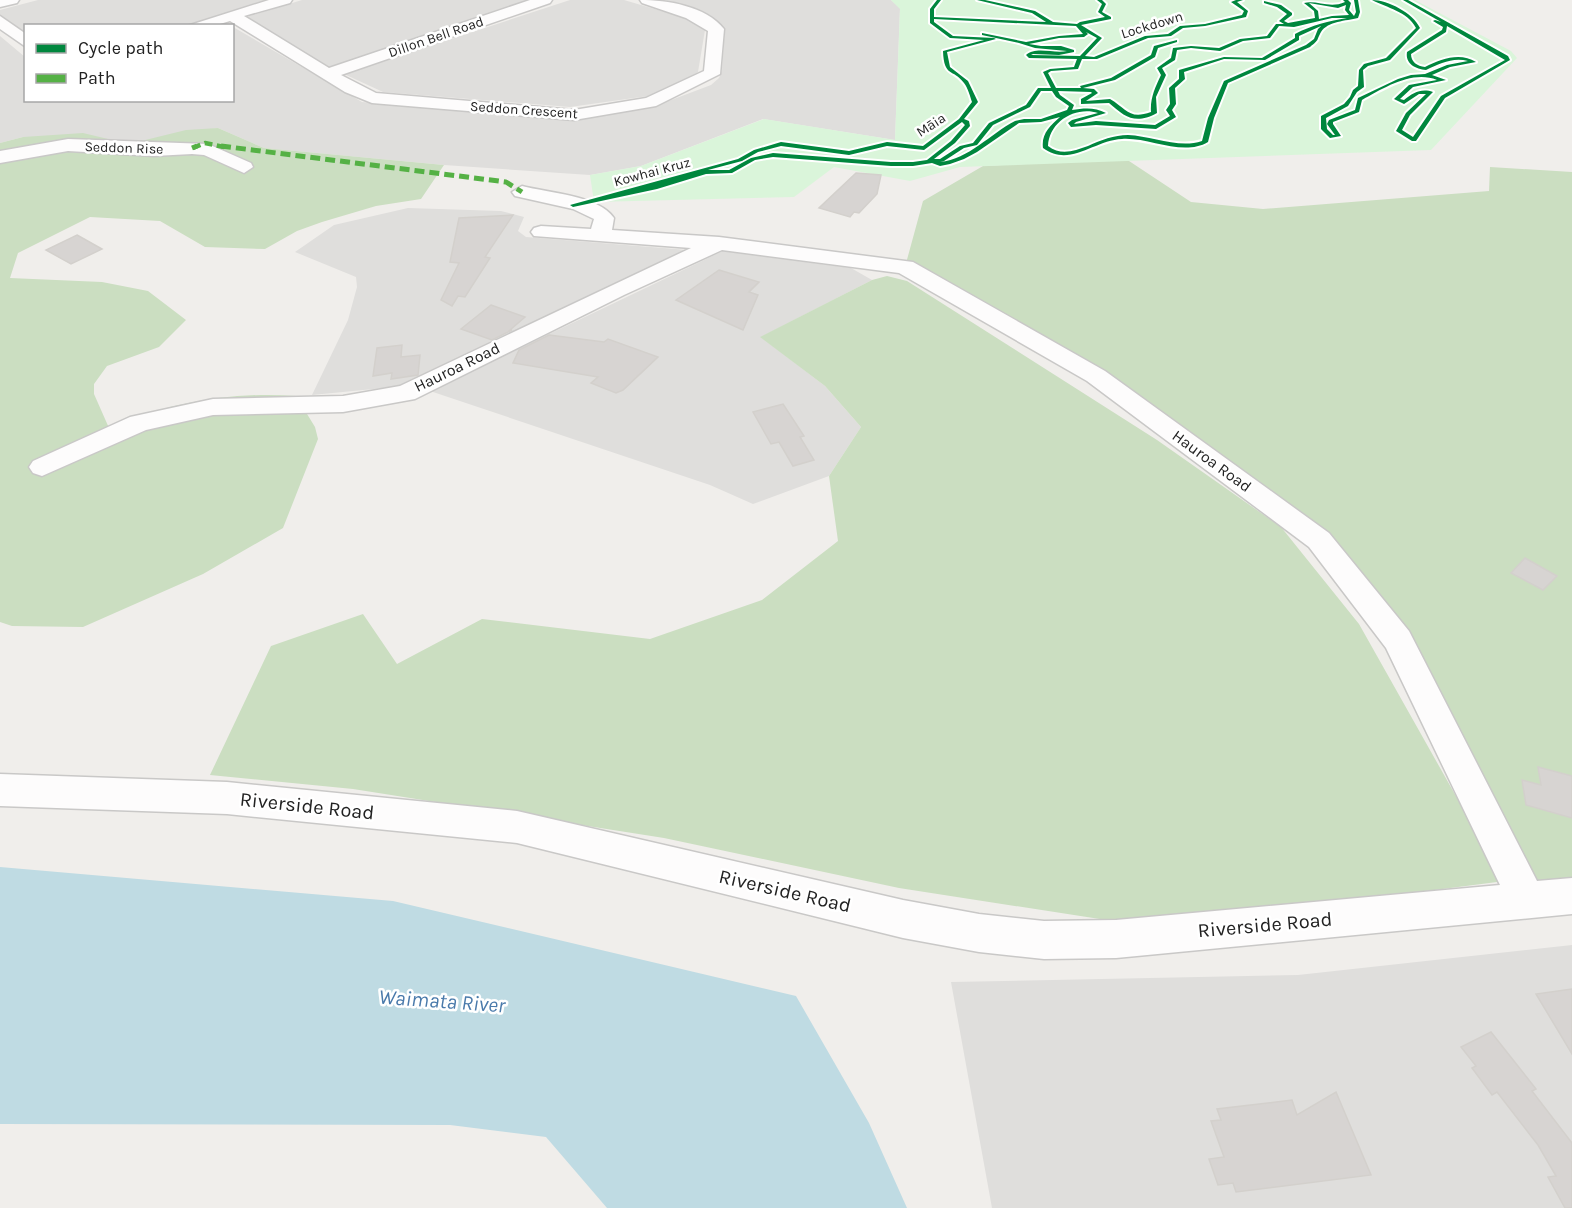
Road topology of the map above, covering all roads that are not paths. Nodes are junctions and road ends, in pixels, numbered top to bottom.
1 (12, 0) edge
2 (285, 0) edge
3 (545, 0) edge
4 (647, 0) edge
5 (0, 3) edge
6 (231, 15) junction
7 (0, 21) edge
8 (201, 24) edge
9 (24, 40) edge
10 (327, 74) junction
11 (0, 157) edge
12 (244, 167) dead end
13 (522, 192) dead end
14 (541, 232) dead end
15 (600, 236) junction
16 (719, 243) junction
17 (42, 467) dead end
18 (0, 790) edge
19 (1572, 896) edge
20 (1527, 901) junction

1 - 5 street
2 - 6 street
3 - 10 street, Dillon Bell Road
4 - 10 street, Seddon Crescent
6 - 8 street
6 - 10 street, Seddon Crescent
7 - 9 street
11 - 12 street, Seddon Rise
13 - 15 street
14 - 15 street, Hauroa Road
15 - 16 street, Hauroa Road
16 - 17 street, Hauroa Road
16 - 20 street, Hauroa Road
18 - 20 street, Riverside Road
19 - 20 street, Riverside Road

